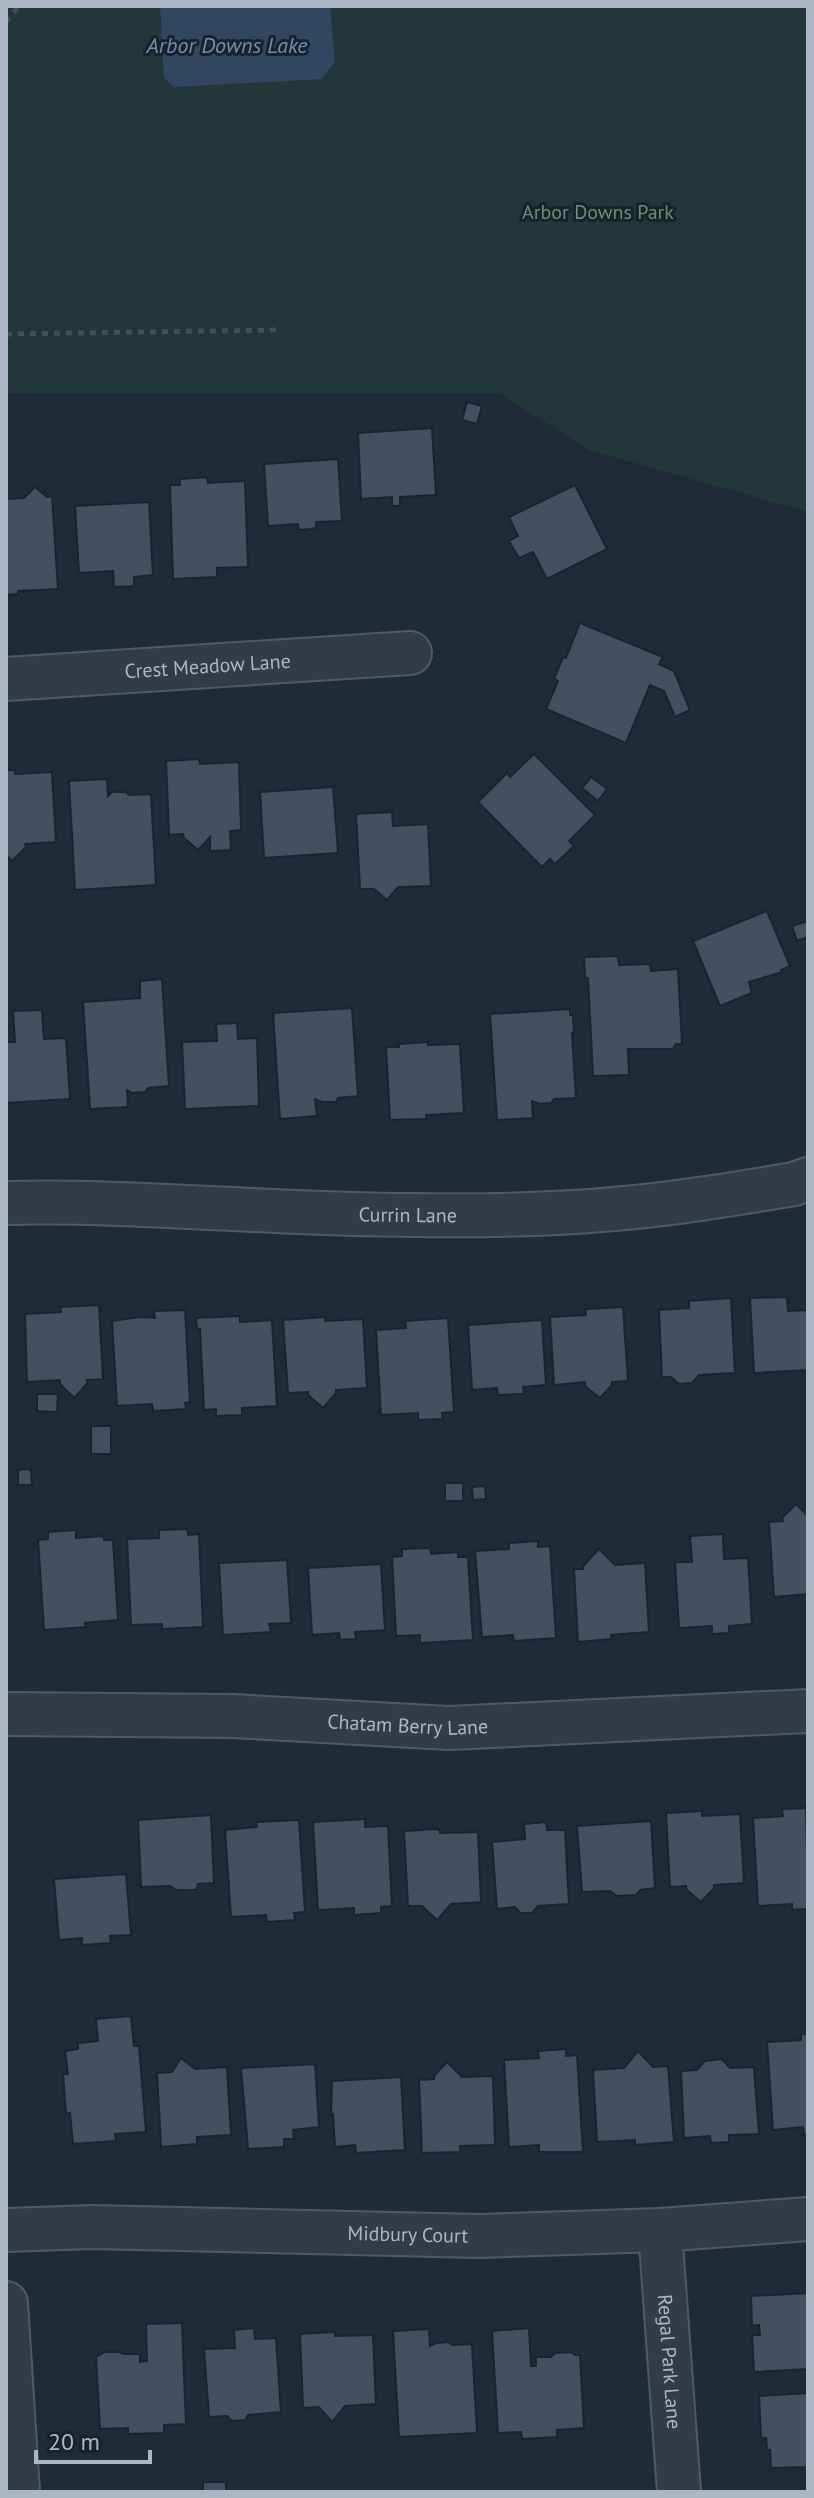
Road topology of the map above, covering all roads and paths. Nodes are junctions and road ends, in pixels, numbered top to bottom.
1 (19, 6) edge
2 (6, 22) edge
3 (278, 330) dead end
4 (6, 334) edge
5 (410, 653) dead end
6 (6, 679) edge
7 (808, 1179) edge
8 (6, 1203) edge
9 (808, 1711) edge
10 (6, 1714) edge
11 (808, 2219) edge
12 (6, 2230) edge
13 (660, 2230) junction
14 (6, 2303) edge
15 (18, 2492) edge
16 (679, 2492) edge

1 - 2 path
3 - 4 path
5 - 6 street, Crest Meadow Lane
7 - 8 street, Currin Lane
9 - 10 street, Chatam Berry Lane
11 - 13 street, Midbury Court
12 - 13 street, Midbury Court
13 - 16 street, Regal Park Lane
14 - 15 street

